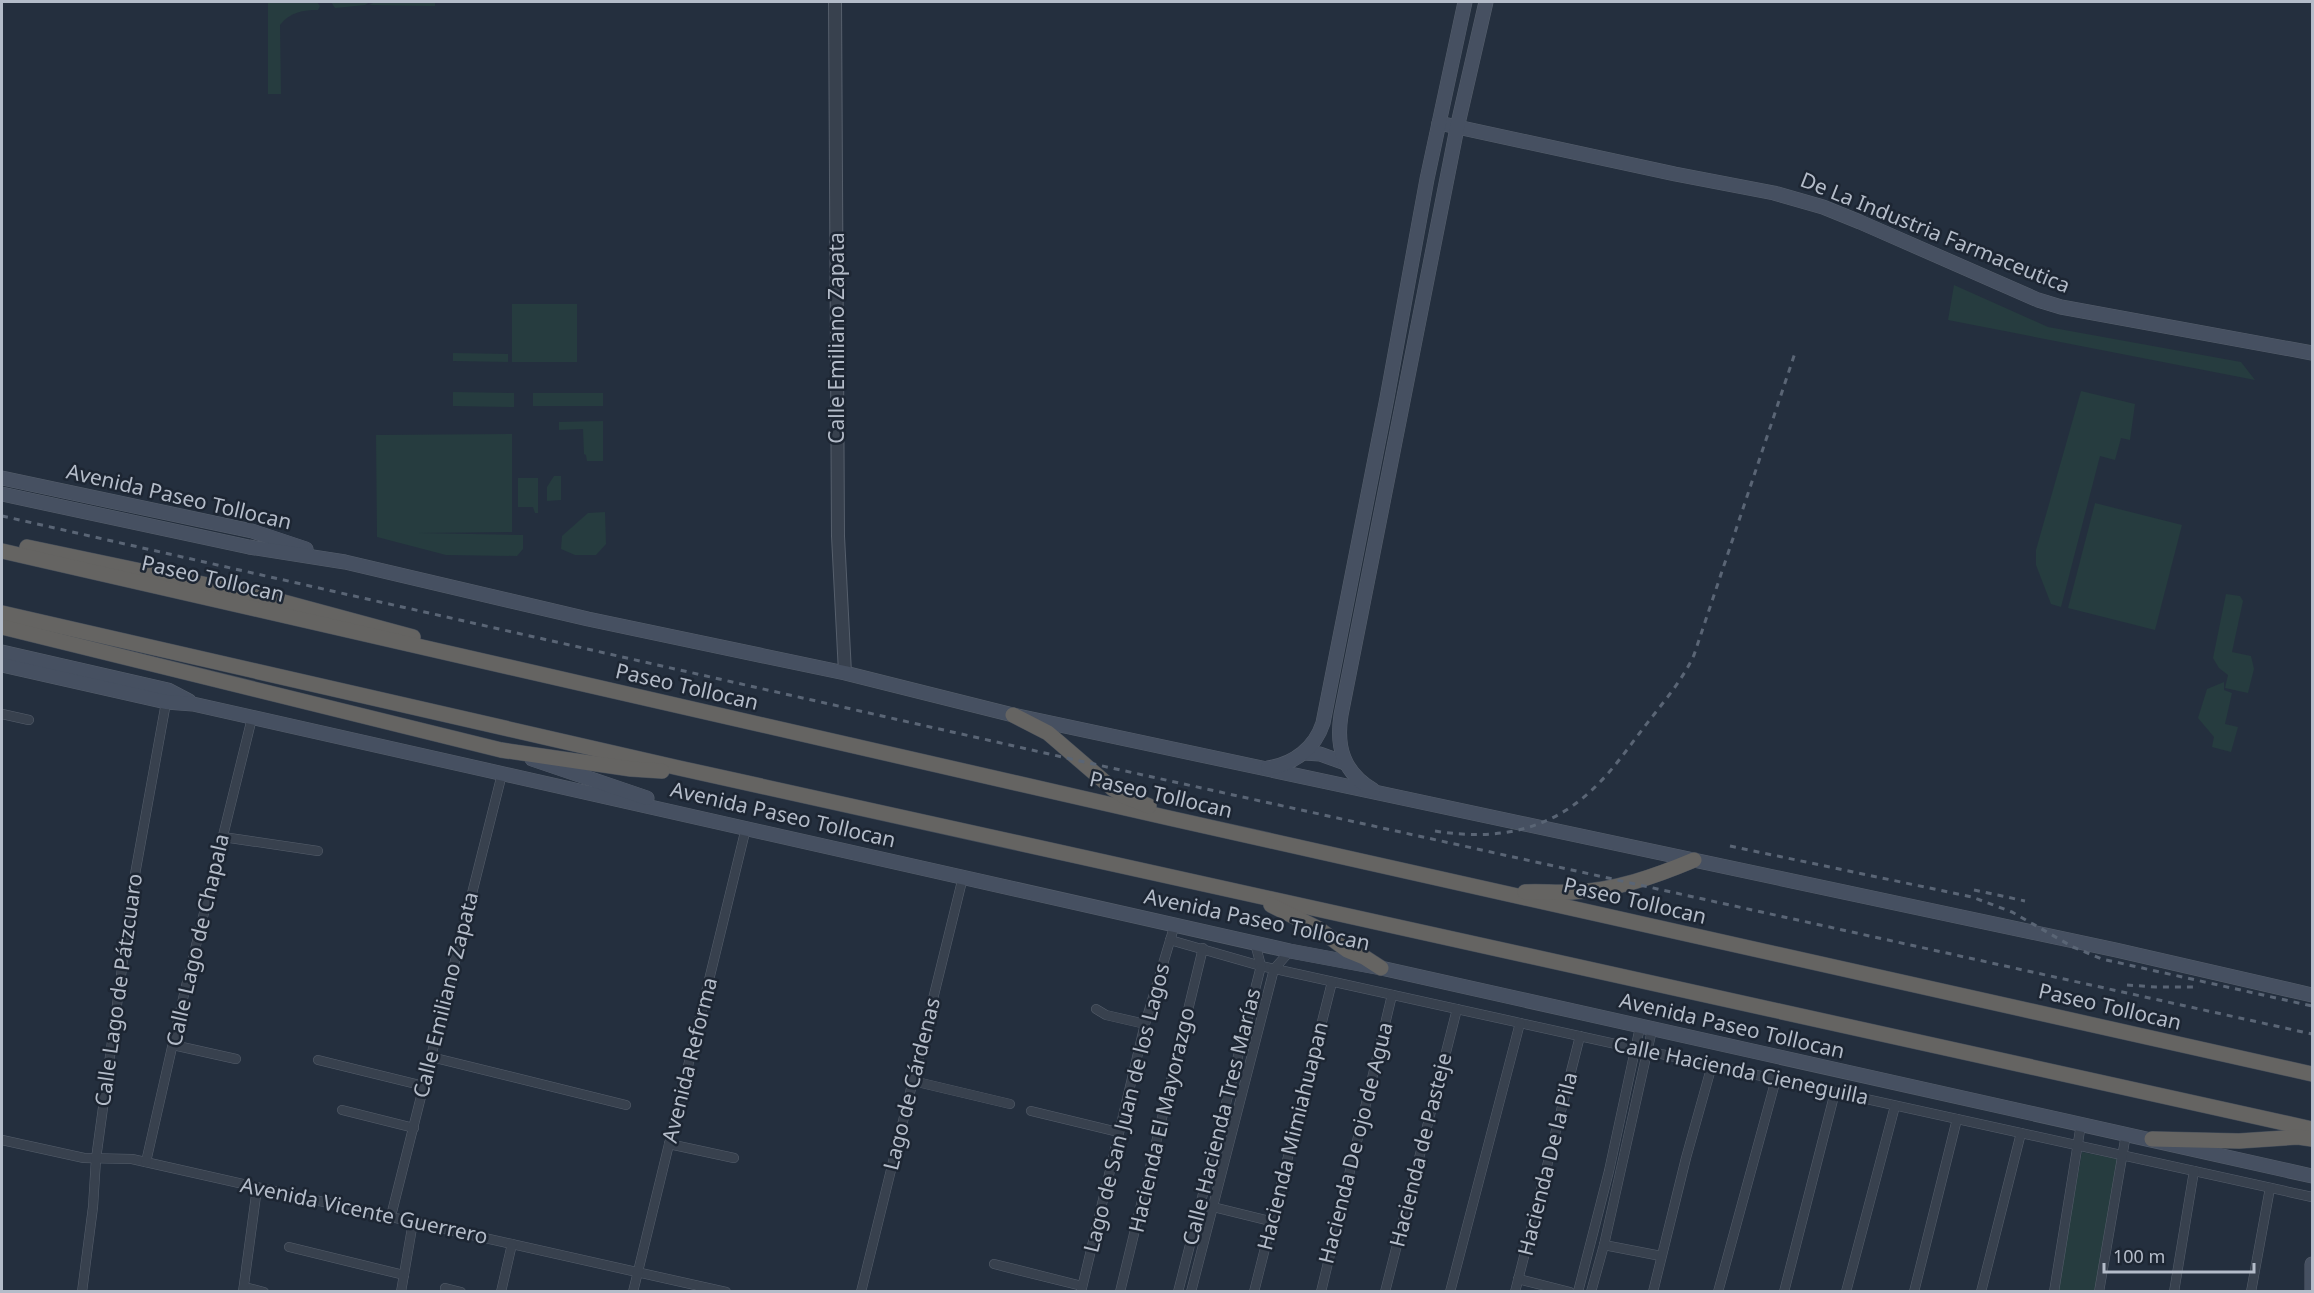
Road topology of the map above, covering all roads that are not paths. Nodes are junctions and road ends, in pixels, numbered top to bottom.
1 (835, 2) edge
2 (1465, 2) edge
3 (1486, 2) edge
4 (1439, 123) junction
5 (1457, 128) junction
6 (2313, 353) edge
7 (1387, 398) junction
8 (1404, 403) junction
9 (2, 478) edge
10 (2, 494) edge
11 (2, 542) edge
12 (2, 551) edge
13 (1356, 558) junction
14 (1370, 561) junction
15 (345, 562) junction
16 (2, 613) edge
17 (2, 627) edge
18 (1340, 636) junction
19 (1354, 640) junction
20 (2, 652) edge
21 (442, 653) junction
22 (2, 665) edge
23 (845, 674) junction
24 (167, 696) junction
25 (2, 714) edge
26 (1013, 715) junction
27 (252, 718) junction
28 (29, 720) dead end
29 (501, 750) junction
30 (1304, 753) junction
31 (1345, 763) junction
32 (680, 768) junction
33 (1258, 768) junction
34 (502, 774) junction
35 (1377, 792) junction
36 (679, 812) junction
37 (1169, 818) junction
38 (746, 828) junction
39 (223, 837) junction
40 (318, 851) dead end
41 (1694, 860) junction
42 (963, 877) junction
43 (1244, 892) junction
44 (1502, 893) junction
45 (1175, 924) junction
46 (1170, 940) junction
47 (1255, 943) junction
48 (1203, 948) junction
49 (1290, 951) junction
50 (1261, 966) junction
51 (1381, 968) junction
52 (1274, 969) junction
53 (1332, 982) junction
54 (1392, 995) junction
55 (2313, 995) edge
56 (1096, 1009) dead end
57 (1457, 1009) junction
58 (1520, 1023) junction
59 (1145, 1024) junction
60 (1646, 1029) junction
61 (1580, 1036) junction
62 (173, 1045) junction
63 (1637, 1049) junction
64 (1648, 1051) junction
65 (431, 1057) junction
66 (236, 1059) dead end
67 (318, 1060) dead end
68 (1712, 1065) junction
69 (2313, 1074) edge
70 (1776, 1079) junction
71 (913, 1081) junction
72 (424, 1086) junction
73 (1835, 1092) junction
74 (1010, 1104) dead end
75 (626, 1105) dead end
76 (1895, 1106) junction
77 (342, 1110) dead end
78 (1031, 1111) dead end
79 (1223, 1115) junction
80 (1236, 1118) junction
81 (1957, 1119) junction
82 (2081, 1124) junction
83 (414, 1128) junction
84 (2100, 1129) junction
85 (2313, 1129) edge
86 (1118, 1132) junction
87 (2021, 1133) junction
88 (2126, 1134) junction
89 (2152, 1139) junction
90 (2313, 1139) edge
91 (2, 1140) edge
92 (669, 1144) junction
93 (2077, 1145) junction
94 (2095, 1149) junction
95 (2122, 1155) junction
96 (734, 1158) dead end
97 (96, 1159) junction
98 (146, 1162) junction
99 (1609, 1171) junction
100 (2194, 1171) junction
101 (1620, 1173) junction
102 (2313, 1176) edge
103 (257, 1188) junction
104 (2270, 1188) junction
105 (2313, 1197) edge
106 (1213, 1207) junction
107 (391, 1216) junction
108 (1270, 1221) junction
109 (413, 1222) junction
110 (512, 1244) junction
111 (1604, 1245) junction
112 (289, 1247) dead end
113 (1661, 1256) junction
114 (994, 1264) dead end
115 (2313, 1264) edge
116 (1184, 1266) junction
117 (1197, 1269) junction
118 (638, 1272) junction
119 (404, 1275) junction
120 (1518, 1279) junction
121 (445, 1288) dead end
122 (244, 1289) edge
123 (1081, 1289) edge
124 (82, 1292) edge
125 (264, 1292) edge
126 (401, 1292) edge
127 (461, 1292) edge
128 (501, 1292) edge
129 (633, 1292) edge
130 (726, 1292) edge
131 (861, 1292) edge
132 (1120, 1292) edge
133 (1178, 1292) edge
134 (1191, 1292) edge
135 (1254, 1292) edge
136 (1320, 1292) edge
137 (1385, 1292) edge
138 (1450, 1292) edge
139 (1515, 1292) edge
140 (1570, 1292) edge
141 (1578, 1292) edge
142 (1591, 1292) edge
143 (1653, 1292) edge
144 (1718, 1292) edge
145 (1784, 1292) edge
146 (1846, 1292) edge
147 (1914, 1292) edge
148 (1981, 1292) edge
149 (2054, 1292) edge
150 (2099, 1292) edge
151 (2174, 1292) edge
152 (2251, 1292) edge
153 (2312, 1292) edge

1 - 23 street, Calle Emiliano Zapata
2 - 4 main road
3 - 5 main road
4 - 5 main road, De La Industria Farmaceutica
4 - 7 main road
5 - 6 main road, De La Industria Farmaceutica
5 - 8 main road
7 - 8 street
7 - 13 main road
8 - 14 main road
9 - 15 main road, Avenida Paseo Tollocan
10 - 15 main road, Avenida Paseo Tollocan
11 - 21 highway
12 - 21 highway, Paseo Tollocan
13 - 14 street
13 - 18 main road
14 - 19 main road
15 - 23 main road, Avenida Paseo Tollocan
16 - 32 highway
17 - 29 highway
18 - 19 street
18 - 30 main road
19 - 31 main road
20 - 24 main road, Avenida Paseo Tollocan
21 - 37 highway, Paseo Tollocan
22 - 24 main road, Avenida Paseo Tollocan
23 - 26 main road, Avenida Paseo Tollocan
24 - 27 main road, Avenida Paseo Tollocan
24 - 97 street, Calle Lago de Pátzcuaro
25 - 28 street
26 - 33 main road, Avenida Paseo Tollocan
26 - 37 highway
27 - 34 main road, Avenida Paseo Tollocan
27 - 39 street, Calle Lago de Chapala
29 - 32 highway
29 - 36 main road
30 - 31 main road
30 - 33 main road
31 - 35 main road
32 - 43 highway
33 - 35 main road, Avenida Paseo Tollocan
34 - 36 main road, Avenida Paseo Tollocan
34 - 65 street, Calle Emiliano Zapata
35 - 41 main road, Avenida Paseo Tollocan
36 - 38 main road, Avenida Paseo Tollocan
37 - 44 highway, Paseo Tollocan
38 - 42 main road, Avenida Paseo Tollocan
38 - 92 street, Avenida Reforma
39 - 40 street
39 - 62 street, Calle Lago de Chapala
41 - 44 highway
41 - 55 main road, Avenida Paseo Tollocan
42 - 45 main road, Avenida Paseo Tollocan
42 - 71 street, Lago de Cárdenas
43 - 51 highway
43 - 85 highway
44 - 69 highway, Paseo Tollocan
45 - 46 street, Lago de San Juan de los Lagos
45 - 47 main road, Avenida Paseo Tollocan
46 - 48 street, Calle Hacienda Cieneguilla
46 - 59 street, Lago de San Juan de los Lagos
47 - 49 main road, Avenida Paseo Tollocan
47 - 50 street, Calle Hacienda Tres Marías
48 - 50 street, Calle Hacienda Cieneguilla
48 - 132 street, Hacienda El Mayorazgo
49 - 51 main road, Avenida Paseo Tollocan
49 - 52 street, Calle Hacienda Tres Marías
50 - 52 street, Calle Hacienda Cieneguilla
50 - 79 street, Calle Hacienda Tres Marías
51 - 60 main road, Avenida Paseo Tollocan
52 - 53 street, Calle Hacienda Cieneguilla
52 - 80 street, Calle Hacienda Tres Marías
53 - 54 street, Calle Hacienda Cieneguilla
53 - 108 street, Hacienda Mimiahuapan
54 - 57 street, Calle Hacienda Cieneguilla
54 - 136 street, Hacienda De ojo de Agua
56 - 59 street
57 - 58 street, Calle Hacienda Cieneguilla
57 - 137 street, Hacienda de Pasteje
58 - 61 street, Calle Hacienda Cieneguilla
58 - 138 street
59 - 86 street, Lago de San Juan de los Lagos
60 - 63 street
60 - 64 street
60 - 82 main road, Avenida Paseo Tollocan
61 - 63 street, Calle Hacienda Cieneguilla
61 - 120 street, Hacienda De la Pila
62 - 66 street
62 - 98 street, Calle Lago de Chapala
63 - 64 street, Calle Hacienda Cieneguilla
63 - 99 street
64 - 68 street, Calle Hacienda Cieneguilla
64 - 101 street
65 - 72 street, Calle Emiliano Zapata
65 - 75 street
67 - 72 street
68 - 70 street, Calle Hacienda Cieneguilla
68 - 113 street
70 - 73 street, Calle Hacienda Cieneguilla
70 - 144 street
71 - 74 street
71 - 131 street, Lago de Cárdenas
72 - 83 street, Calle Emiliano Zapata
73 - 76 street, Calle Hacienda Cieneguilla
73 - 145 street
76 - 81 street, Calle Hacienda Cieneguilla
76 - 146 street
77 - 83 street
78 - 86 street
79 - 80 street
79 - 116 street, Calle Hacienda Tres Marías
80 - 106 street, Calle Hacienda Tres Marías
81 - 87 street, Calle Hacienda Cieneguilla
81 - 147 street
82 - 84 main road, Avenida Paseo Tollocan
82 - 93 street
83 - 107 street, Calle Emiliano Zapata
84 - 88 main road, Avenida Paseo Tollocan
84 - 94 street
86 - 123 street, Lago de San Juan de los Lagos
87 - 93 street, Calle Hacienda Cieneguilla
87 - 148 street
88 - 89 main road, Avenida Paseo Tollocan
88 - 95 street
89 - 90 highway
89 - 102 main road, Avenida Paseo Tollocan
91 - 97 street, Avenida Vicente Guerrero
92 - 96 street
92 - 118 street, Avenida Reforma
93 - 94 street, Calle Hacienda Cieneguilla
93 - 149 street
94 - 95 street, Calle Hacienda Cieneguilla
95 - 100 street, Calle Hacienda Cieneguilla
95 - 150 street
97 - 98 street, Avenida Vicente Guerrero
97 - 124 street, Calle Lago de Pátzcuaro
98 - 103 street, Avenida Vicente Guerrero
99 - 101 street
99 - 141 street
100 - 104 street, Calle Hacienda Cieneguilla
100 - 151 street
101 - 111 street
103 - 107 street, Avenida Vicente Guerrero
103 - 122 street
104 - 105 street, Calle Hacienda Cieneguilla
104 - 152 street
106 - 108 street
106 - 117 street, Calle Hacienda Tres Marías
107 - 109 street, Avenida Vicente Guerrero
108 - 135 street, Hacienda Mimiahuapan
109 - 110 street, Avenida Vicente Guerrero
109 - 119 street
110 - 118 street, Avenida Vicente Guerrero
110 - 128 street
111 - 113 street
111 - 142 street
112 - 119 street
113 - 143 street
114 - 123 street
115 - 153 main road
116 - 117 street
116 - 133 street, Calle Hacienda Tres Marías
117 - 134 street, Calle Hacienda Tres Marías
118 - 129 street, Avenida Reforma
118 - 130 street, Avenida Vicente Guerrero
119 - 126 street
120 - 139 street, Hacienda De la Pila
120 - 140 street
121 - 127 street
122 - 125 street

